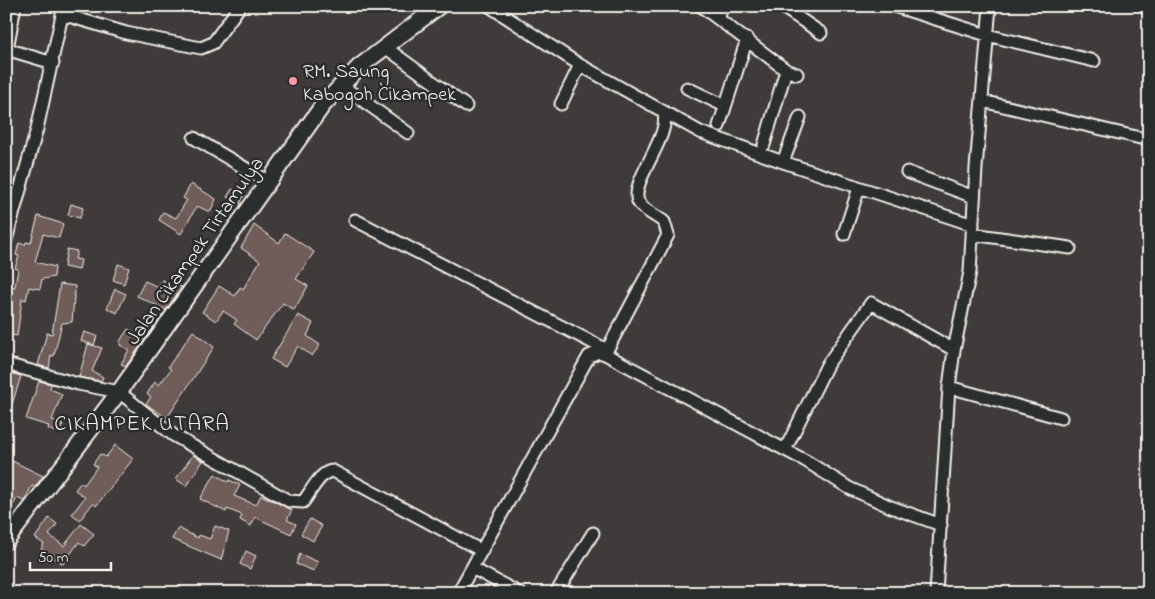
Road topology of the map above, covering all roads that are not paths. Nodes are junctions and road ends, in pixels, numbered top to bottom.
1 (15, 6) edge
2 (240, 6) edge
3 (439, 6) edge
4 (488, 6) edge
5 (701, 6) edge
6 (724, 6) edge
7 (781, 6) edge
8 (894, 6) edge
9 (990, 6) edge
10 (63, 10) edge
11 (717, 17) junction
12 (820, 33) dead end
13 (987, 35) junction
14 (747, 39) junction
15 (385, 47) junction
16 (7, 49) edge
17 (1094, 61) dead end
18 (53, 62) junction
19 (580, 65) junction
20 (786, 70) junction
21 (797, 74) dead end
22 (341, 85) junction
23 (687, 88) dead end
24 (982, 100) junction
25 (561, 104) dead end
26 (466, 106) dead end
27 (726, 106) junction
28 (664, 114) junction
29 (800, 118) dead end
30 (719, 126) dead end
31 (408, 133) dead end
32 (194, 138) dead end
33 (1149, 140) edge
34 (764, 145) dead end
35 (783, 162) junction
36 (907, 172) dead end
37 (267, 181) junction
38 (859, 188) junction
39 (974, 197) junction
40 (355, 220) dead end
41 (972, 230) junction
42 (844, 234) dead end
43 (6, 240) edge
44 (1070, 248) dead end
45 (954, 350) junction
46 (606, 352) junction
47 (6, 364) edge
48 (949, 387) junction
49 (119, 392) junction
50 (1061, 418) dead end
51 (785, 450) junction
52 (941, 525) junction
53 (593, 532) dead end
54 (6, 541) edge
55 (482, 551) junction
56 (472, 568) junction
57 (458, 593) edge
58 (519, 593) edge
59 (556, 593) edge
60 (936, 593) edge

1 - 16 street
2 - 10 street
3 - 15 street, Jalan Cikampek Tirtamulya
4 - 19 street
5 - 11 street
6 - 11 street
7 - 12 street
8 - 13 street
9 - 13 street
10 - 18 street
11 - 14 street
13 - 17 street
13 - 24 street
14 - 20 street
14 - 27 street
15 - 22 street, Jalan Cikampek Tirtamulya
15 - 26 street
16 - 18 street
18 - 43 street
19 - 25 street
19 - 28 street
20 - 21 street
20 - 34 street
22 - 31 street
22 - 37 street, Jalan Cikampek Tirtamulya
23 - 27 street
24 - 33 street
24 - 39 street
27 - 30 street
28 - 35 street
28 - 46 street
29 - 35 street
32 - 37 street
35 - 38 street
36 - 39 street
37 - 49 street, Jalan Cikampek Tirtamulya
38 - 41 street
38 - 42 street
39 - 41 street
40 - 46 street
41 - 44 street
41 - 45 street
45 - 48 street
45 - 51 street
46 - 51 street
46 - 55 street
47 - 49 street
48 - 50 street
48 - 52 street
49 - 54 street, Jalan Cikampek Tirtamulya
49 - 55 street
51 - 52 street
52 - 60 street
53 - 59 street
55 - 56 street
56 - 57 street
56 - 58 street

